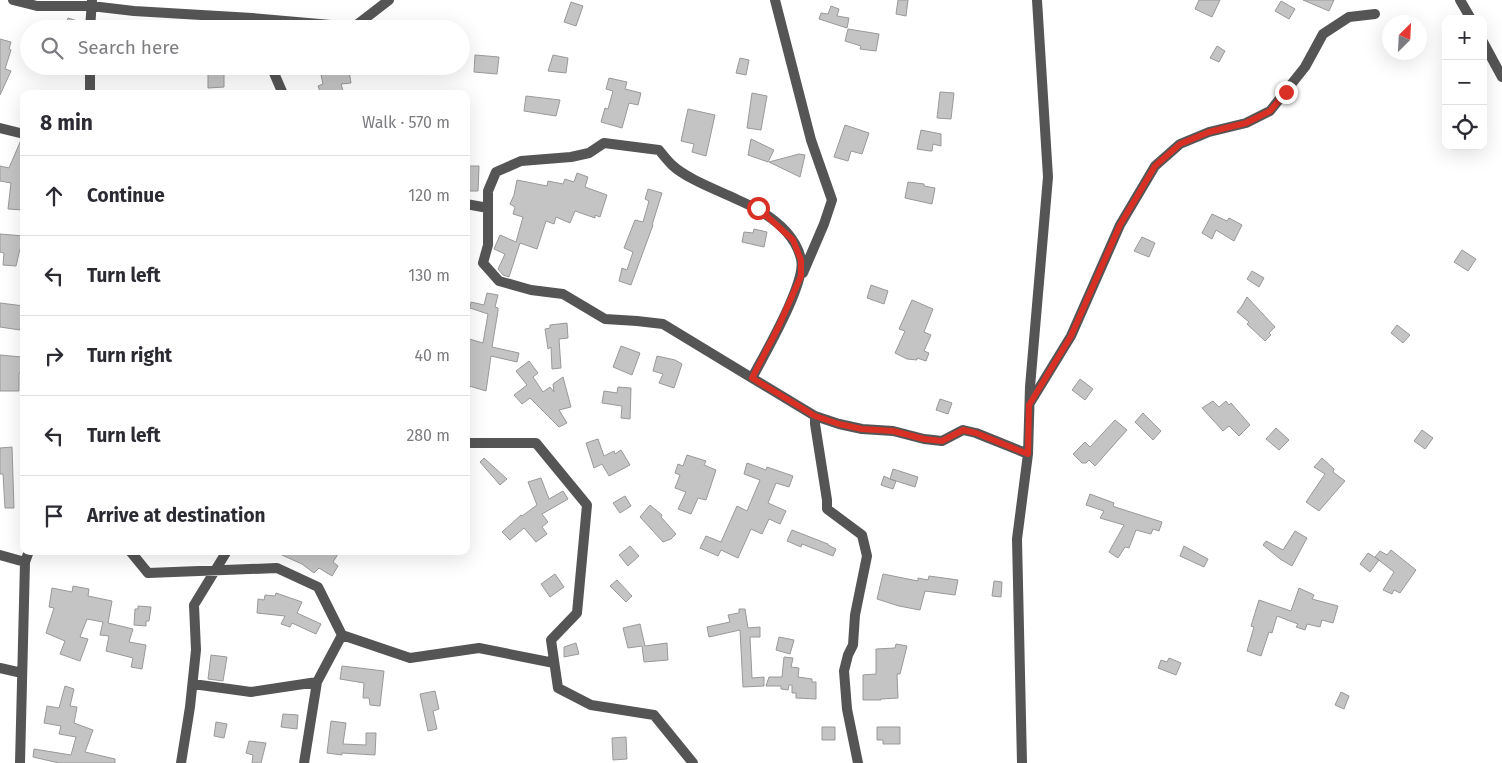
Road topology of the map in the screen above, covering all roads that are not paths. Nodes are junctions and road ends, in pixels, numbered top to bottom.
1 (13, 0) edge
2 (389, 0) edge
3 (775, 0) edge
4 (1037, 0) edge
5 (1460, 0) edge
6 (91, 3) edge
7 (1375, 14) dead end
8 (1468, 15) edge
9 (252, 18) joint
10 (90, 20) edge
11 (275, 20) edge
12 (363, 20) edge
13 (1487, 49) edge
14 (90, 75) edge
15 (275, 75) edge
16 (1502, 77) edge
17 (90, 90) edge
18 (282, 90) edge
19 (0, 128) edge
20 (20, 133) edge
21 (470, 205) edge
22 (488, 208) junction
23 (801, 276) junction
24 (752, 378) junction
25 (1029, 405) junction
26 (815, 416) junction
27 (470, 444) edge
28 (1028, 454) junction
29 (0, 555) edge
30 (28, 555) edge
31 (133, 555) edge
32 (225, 555) edge
33 (25, 562) junction
34 (215, 572) junction
35 (342, 635) junction
36 (554, 663) junction
37 (0, 668) edge
38 (22, 674) junction
39 (317, 682) junction
40 (193, 684) junction
41 (20, 763) edge
42 (181, 763) edge
43 (304, 763) edge
44 (693, 763) edge
45 (858, 763) edge
46 (1022, 763) edge

1 - 6 street
2 - 12 street
3 - 23 street
4 - 25 street
5 - 8 street
6 - 9 street
6 - 10 street
7 - 25 street
9 - 11 street
13 - 16 street
14 - 17 street
15 - 18 street
19 - 20 street
21 - 22 street
22 - 23 street
22 - 24 street
23 - 24 street
24 - 26 street
25 - 28 street
26 - 28 street
26 - 45 street
27 - 36 street
28 - 46 street
29 - 33 street
30 - 33 street
31 - 34 street
32 - 34 street
33 - 38 street
34 - 35 street
34 - 40 street
35 - 36 street
35 - 39 street
36 - 44 street
37 - 38 street
38 - 41 street
39 - 40 street
39 - 43 street
40 - 42 street

